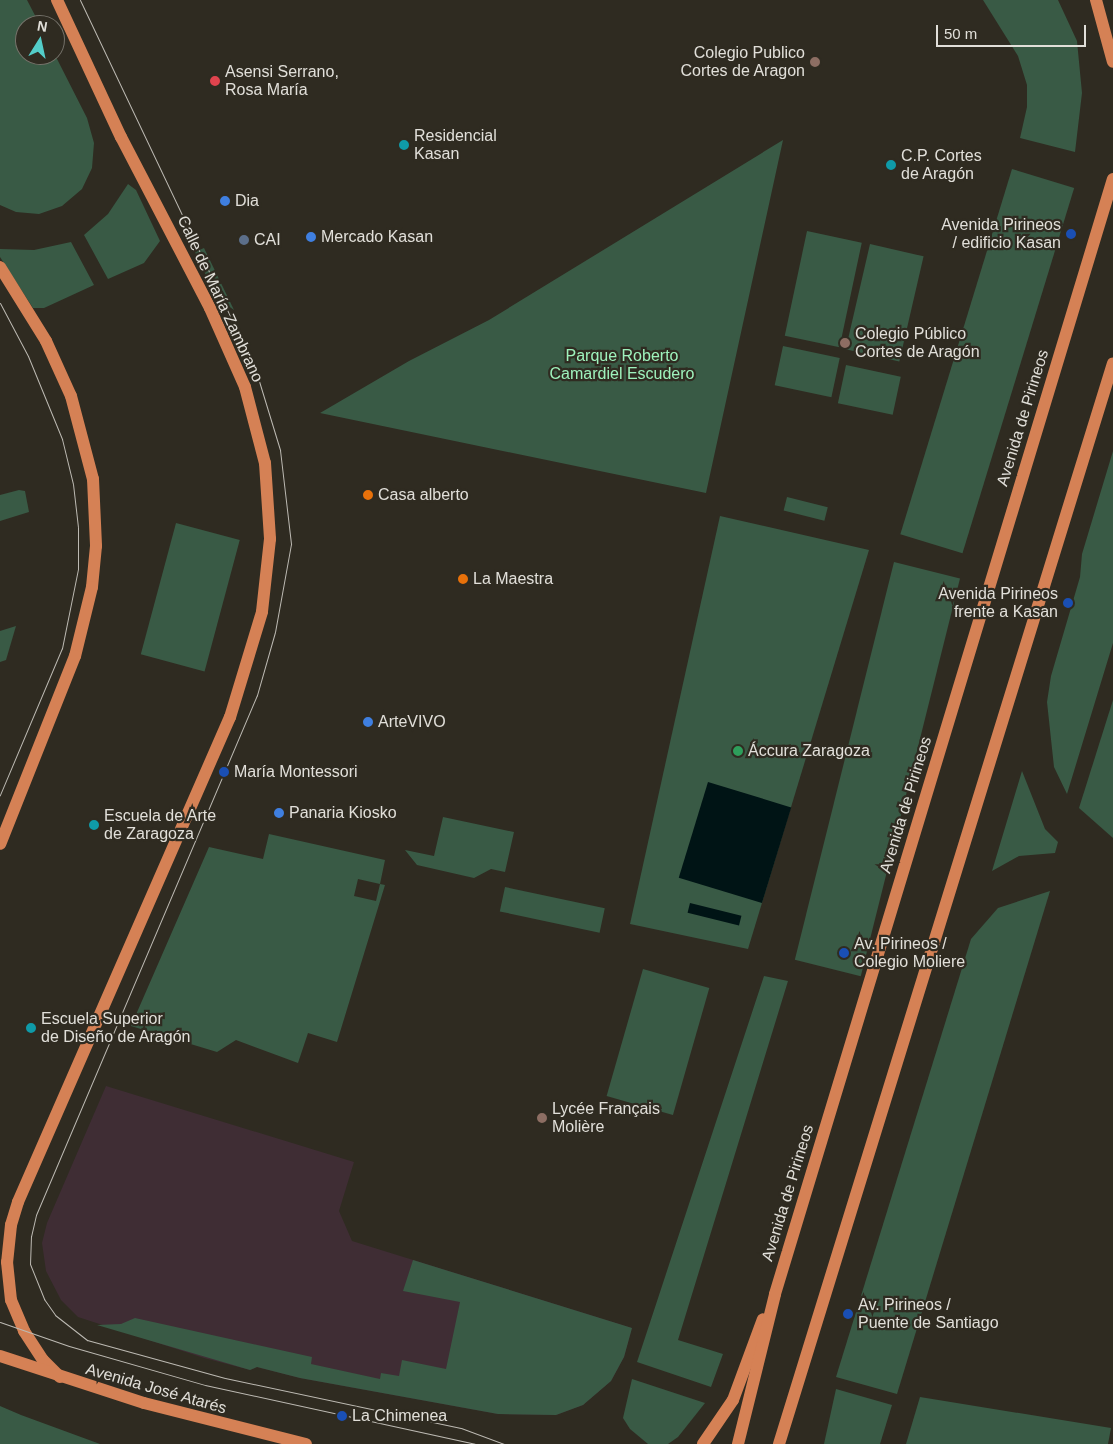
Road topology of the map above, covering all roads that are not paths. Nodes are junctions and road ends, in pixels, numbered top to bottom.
1 (57, 0) edge
2 (1096, 0) edge
3 (1113, 62) edge
4 (1113, 179) edge
5 (0, 267) edge
6 (1113, 363) edge
7 (0, 844) edge
8 (775, 1294) junction
9 (0, 1356) edge
10 (60, 1377) junction
11 (306, 1444) edge
12 (703, 1444) edge
13 (738, 1444) edge
14 (779, 1444) edge

1 - 10 main road, Calle de María Zambrano
2 - 3 main road
4 - 8 main road, Avenida de Pirineos
5 - 7 main road
6 - 14 main road
8 - 12 main road
8 - 13 main road, Avenida de Pirineos
9 - 10 main road, Avenida José Atarés
10 - 11 main road, Avenida José Atarés

